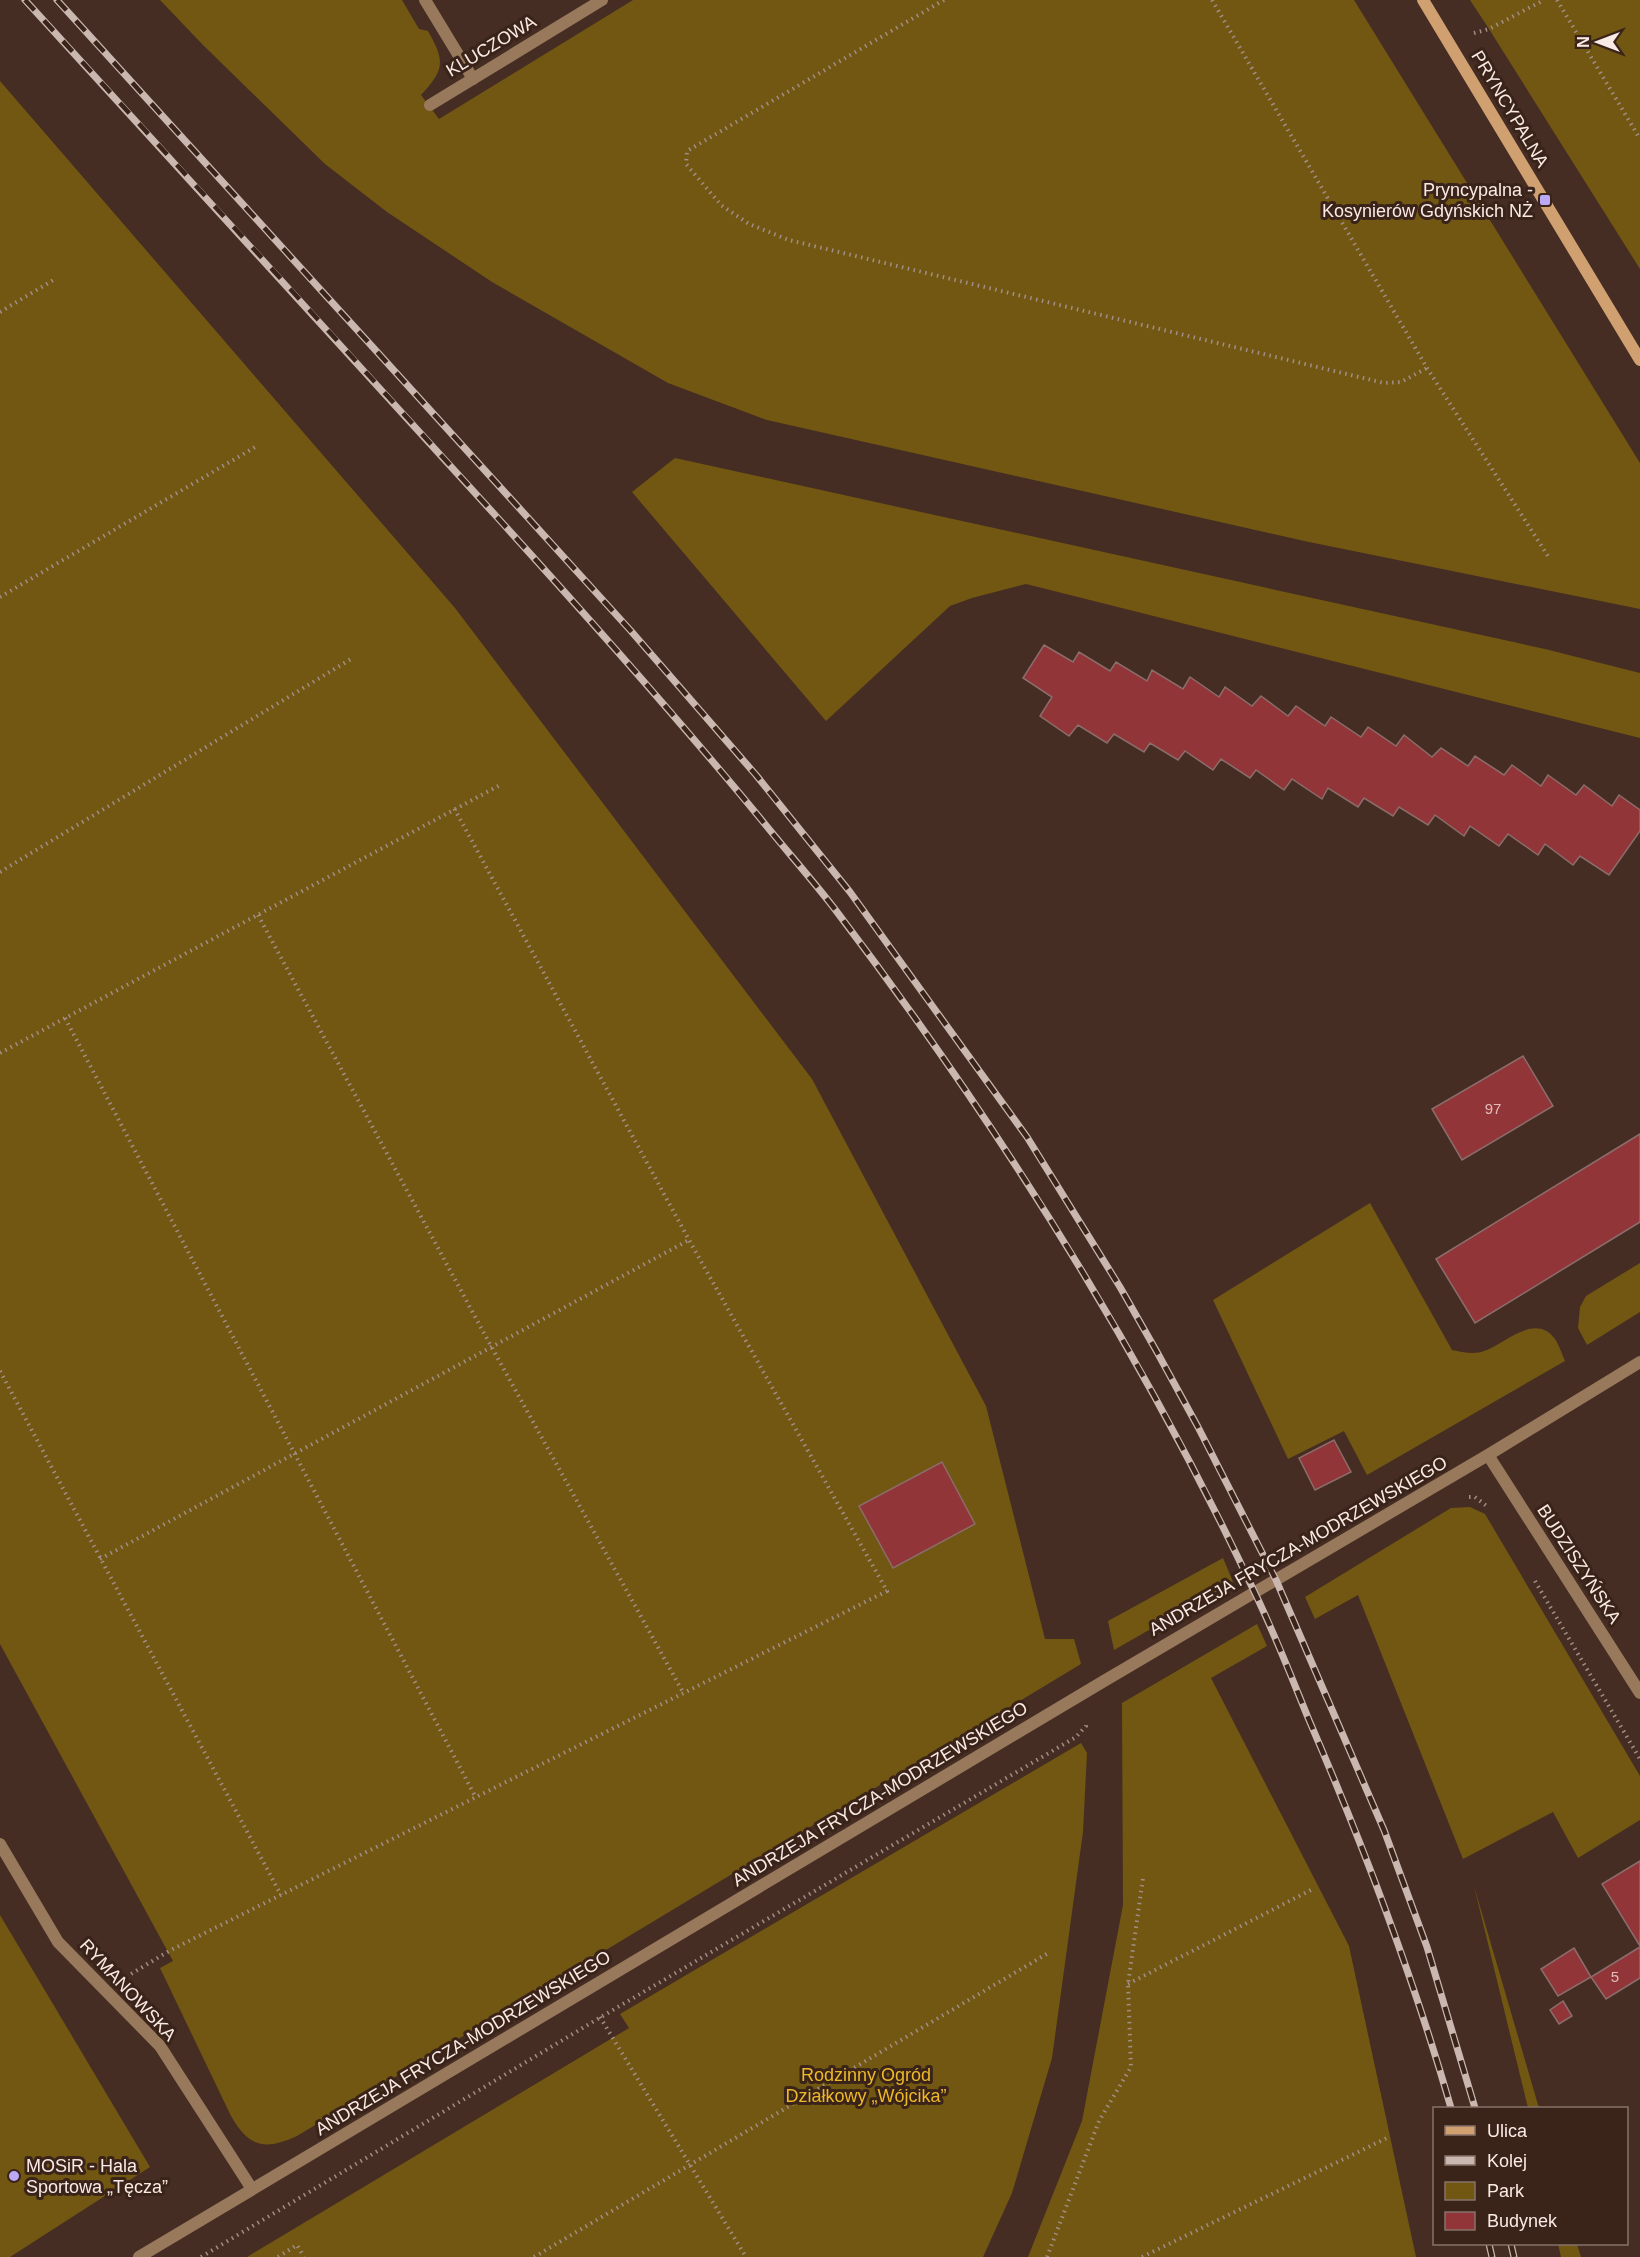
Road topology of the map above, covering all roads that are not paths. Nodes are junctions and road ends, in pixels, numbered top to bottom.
1 (425, 0) edge
2 (602, 0) edge
3 (1423, 0) edge
4 (473, 79) junction
5 (430, 105) dead end
6 (1640, 360) edge
7 (1640, 1362) edge
8 (1488, 1455) junction
9 (1640, 1693) edge
10 (0, 1844) edge
11 (252, 2190) junction
12 (139, 2257) edge

1 - 4 street
2 - 4 street, KLUCZOWA
3 - 6 street, PRYNCYPALNA
4 - 5 street, KLUCZOWA
7 - 8 street, ANDRZEJA FRYCZA-MODRZEWSKIEGO
8 - 9 street, BUDZISZYŃSKA
8 - 11 street, ANDRZEJA FRYCZA-MODRZEWSKIEGO
10 - 11 street, RYMANOWSKA
11 - 12 street, ANDRZEJA FRYCZA-MODRZEWSKIEGO

